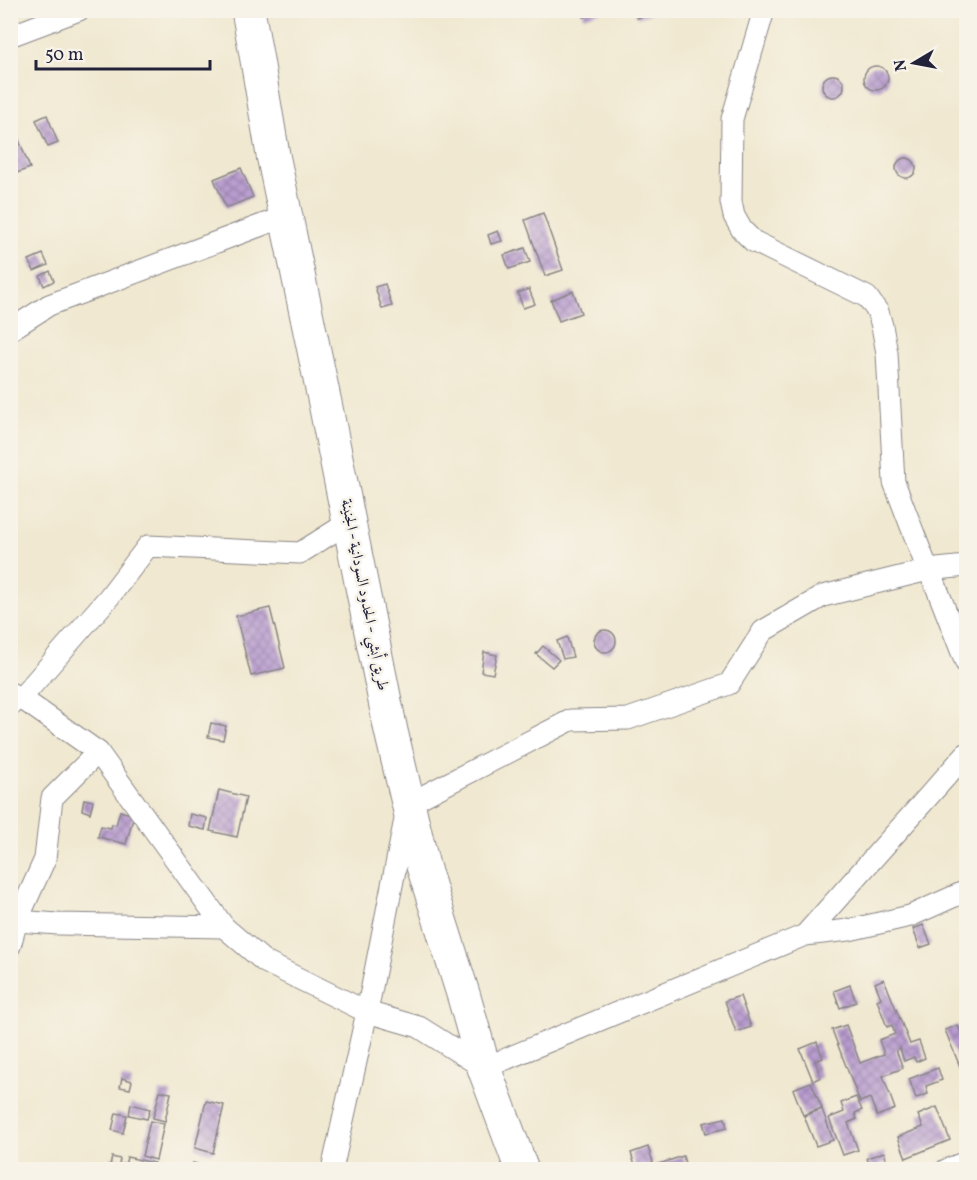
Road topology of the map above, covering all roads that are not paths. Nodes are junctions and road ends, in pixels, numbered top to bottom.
1 (79, 10) edge
2 (248, 10) edge
3 (764, 10) edge
4 (10, 36) edge
5 (286, 216) junction
6 (10, 330) edge
7 (349, 522) junction
8 (966, 566) edge
9 (928, 570) junction
10 (966, 663) edge
11 (14, 699) edge
12 (99, 752) junction
13 (966, 754) edge
14 (408, 804) junction
15 (966, 891) edge
16 (14, 920) edge
17 (224, 927) junction
18 (805, 935) junction
19 (10, 946) edge
20 (367, 1012) junction
21 (484, 1068) junction
22 (966, 1162) edge
23 (332, 1170) edge
24 (522, 1170) edge
25 (946, 1170) edge

1 - 4 street
2 - 5 highway, طريق أبشي - الحدود السودانية - الجنينة
3 - 9 street
5 - 6 street
5 - 7 highway, طريق أبشي - الحدود السودانية - الجنينة
7 - 11 street
7 - 14 highway, طريق أبشي - الحدود السودانية - الجنينة
8 - 9 street
9 - 10 street
9 - 14 street
11 - 12 street
12 - 16 street
12 - 17 street
13 - 18 street
14 - 20 street
14 - 21 highway, طريق أبشي - الحدود السودانية - الجنينة
15 - 18 street
16 - 17 street
16 - 19 street
17 - 20 street
18 - 21 street
20 - 21 street
20 - 23 street
21 - 24 highway, طريق أبشي - الحدود السودانية - الجنينة
22 - 25 street

